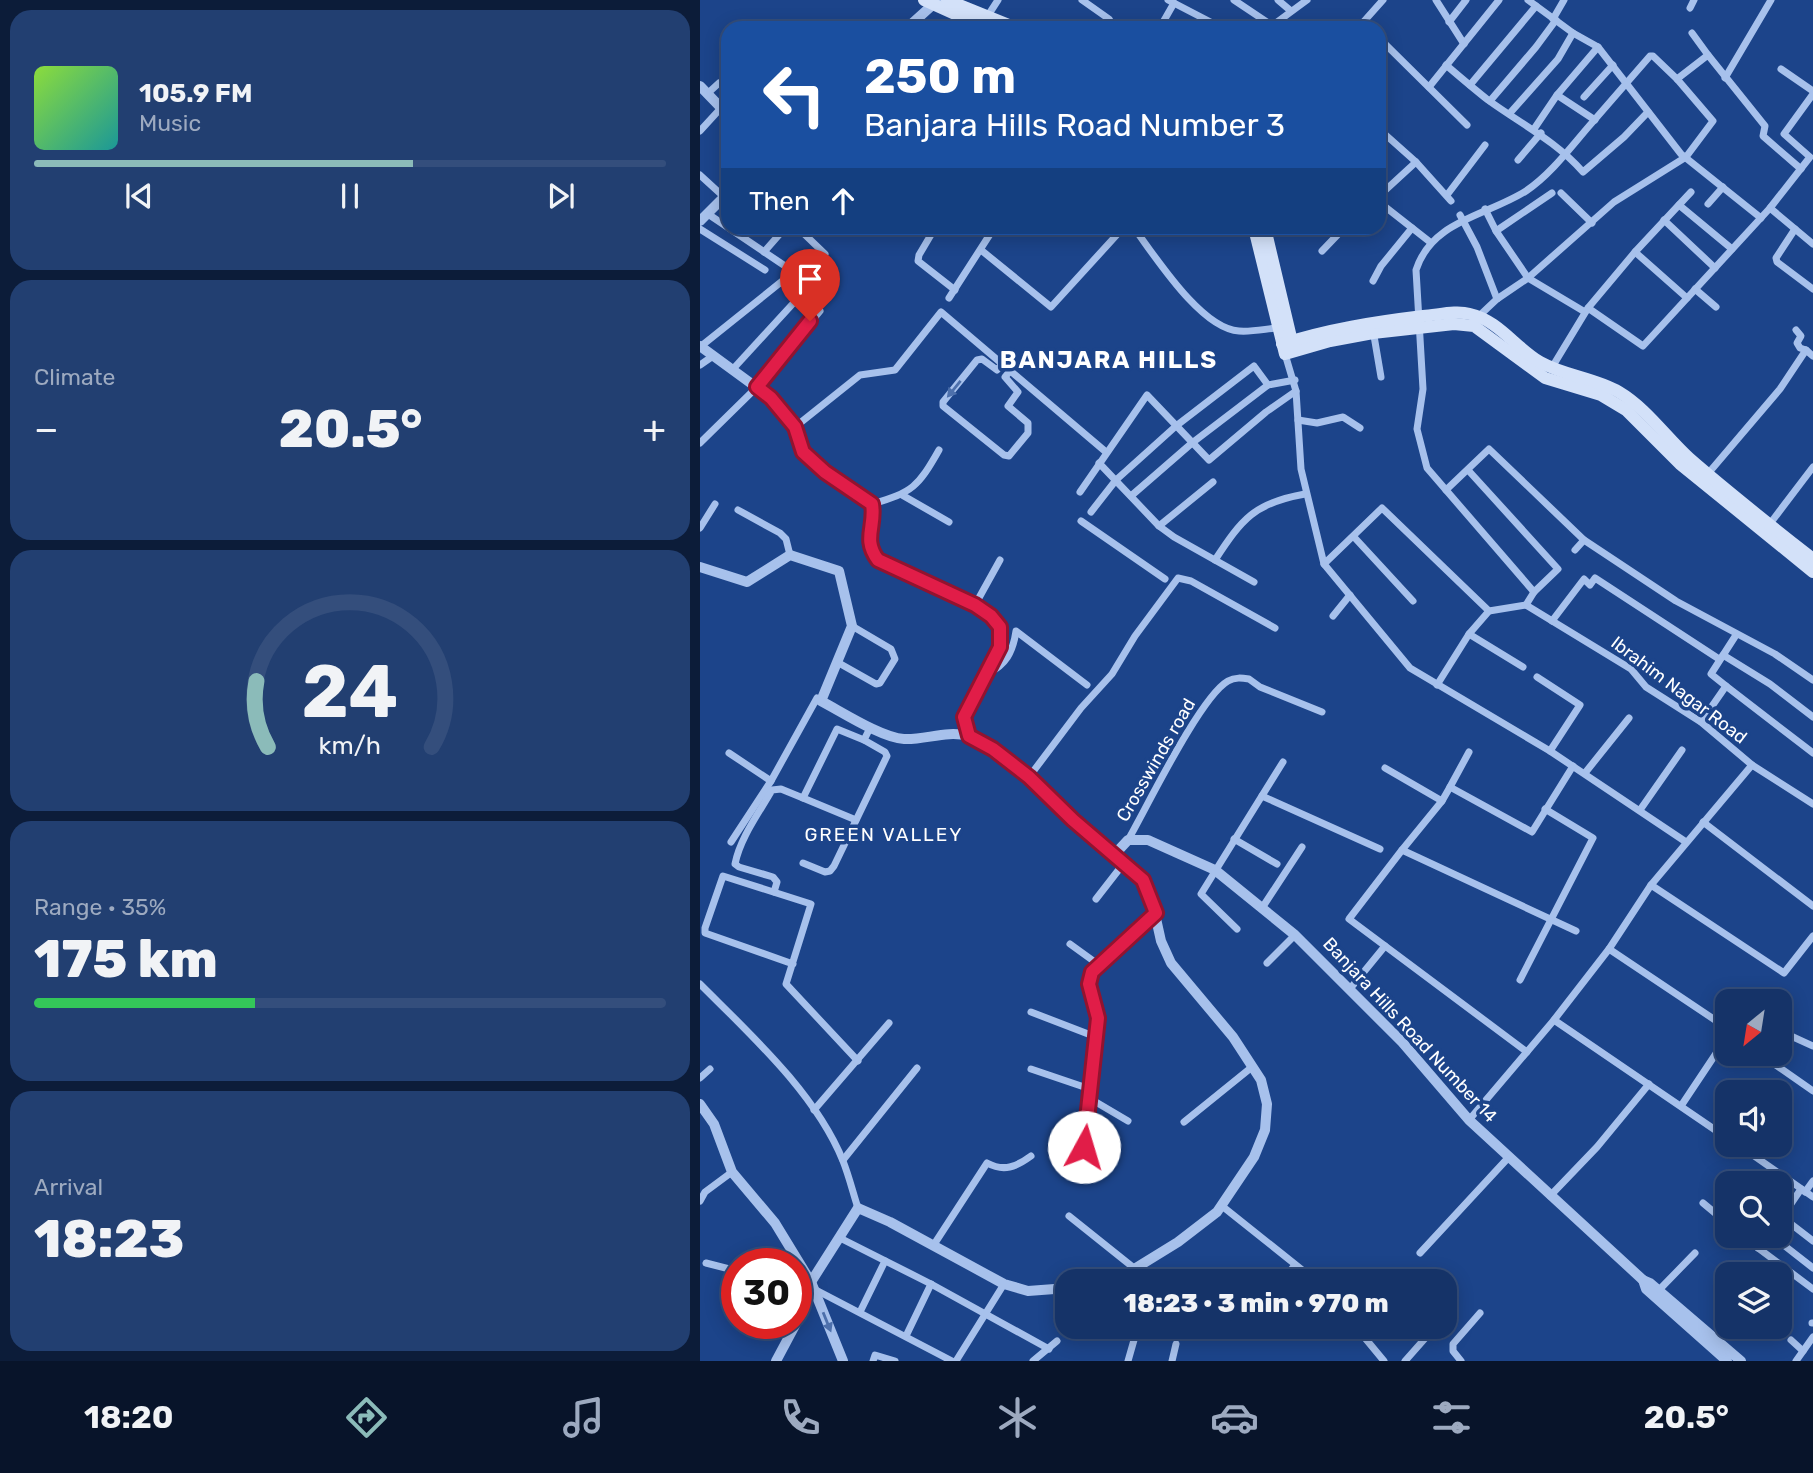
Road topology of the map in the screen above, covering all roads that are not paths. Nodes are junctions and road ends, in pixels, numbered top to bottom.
1 (947, 0) edge
2 (998, 0) edge
3 (1083, 0) edge
4 (1234, 0) edge
5 (1278, 0) edge
6 (1307, 0) edge
7 (1383, 0) edge
8 (1436, 0) edge
9 (1466, 0) edge
10 (1499, 0) edge
11 (1528, 0) edge
12 (1564, 0) edge
13 (1771, 0) edge
14 (932, 2) edge
15 (1171, 2) edge
16 (1536, 6) junction
17 (1291, 11) junction
18 (1555, 19) junction
19 (914, 21) edge
20 (982, 21) edge
21 (984, 21) edge
22 (988, 21) edge
23 (1111, 21) edge
24 (1164, 21) edge
25 (1208, 21) edge
26 (1263, 21) edge
27 (1278, 21) edge
28 (1368, 21) edge
29 (1449, 22) junction
30 (1573, 33) junction
31 (1692, 33) dead end
32 (1464, 44) junction
33 (1386, 45) edge
34 (1598, 47) junction
35 (1708, 55) junction
36 (1446, 65) junction
37 (1613, 65) junction
38 (1782, 69) dead end
39 (1725, 78) junction
40 (1677, 79) junction
41 (1626, 84) junction
42 (721, 85) edge
43 (1470, 85) junction
44 (1429, 87) junction
45 (704, 90) edge
46 (1813, 93) edge
47 (1557, 95) junction
48 (1584, 97) dead end
49 (1490, 101) junction
50 (721, 108) edge
51 (1648, 112) junction
52 (1510, 113) junction
53 (721, 114) edge
54 (1595, 120) junction
55 (1467, 125) dead end
56 (700, 131) edge
57 (1537, 131) junction
58 (1388, 136) edge
59 (1485, 145) dead end
60 (1566, 153) junction
61 (1686, 157) junction
62 (1518, 160) dead end
63 (1416, 162) junction
64 (1801, 169) junction
65 (700, 175) edge
66 (1723, 187) junction
67 (1386, 190) edge
68 (721, 191) edge
69 (1691, 192) dead end
70 (1552, 193) dead end
71 (1561, 193) dead end
72 (721, 200) edge
73 (1708, 204) dead end
74 (1678, 205) junction
75 (1386, 208) edge
76 (1770, 208) junction
77 (1485, 209) junction
78 (704, 217) edge
79 (1462, 217) junction
80 (1761, 218) junction
81 (1664, 220) junction
82 (1591, 223) junction
83 (721, 227) edge
84 (1412, 228) junction
85 (700, 229) edge
86 (1795, 229) junction
87 (1496, 231) junction
88 (735, 235) edge
89 (779, 235) edge
90 (805, 235) edge
91 (931, 235) edge
92 (990, 235) edge
93 (1117, 235) edge
94 (1139, 235) edge
95 (1256, 235) edge
96 (1270, 235) edge
97 (1337, 235) edge
98 (1430, 242) junction
99 (1813, 244) edge
100 (1732, 249) junction
101 (981, 250) junction
102 (1322, 251) dead end
103 (764, 252) junction
104 (1635, 252) junction
105 (825, 254) dead end
106 (1715, 268) junction
107 (765, 270) dead end
108 (1528, 278) junction
109 (1373, 281) dead end
110 (810, 285) dead end
111 (1695, 289) junction
112 (1813, 289) edge
113 (955, 290) junction
114 (950, 298) dead end
115 (1687, 298) junction
116 (1497, 299) junction
117 (1716, 307) dead end
118 (1587, 310) junction
119 (820, 311) dead end
120 (1479, 316) junction
121 (1418, 322) junction
122 (1372, 327) junction
123 (1277, 328) junction
124 (1797, 330) dead end
125 (700, 347) edge
126 (1289, 348) junction
127 (1806, 350) junction
128 (713, 356) junction
129 (1813, 356) edge
130 (1002, 364) junction
131 (700, 365) edge
132 (733, 369) junction
133 (1010, 371) junction
134 (1548, 373) junction
135 (1381, 377) dead end
136 (1295, 380) junction
137 (1268, 385) junction
138 (757, 387) junction
139 (1296, 391) junction
140 (1298, 420) junction
141 (1177, 426) junction
142 (795, 427) junction
143 (1360, 428) dead end
144 (700, 443) edge
145 (1192, 443) junction
146 (939, 450) dead end
147 (1105, 452) junction
148 (1099, 464) junction
149 (1813, 467) edge
150 (1468, 470) junction
151 (1704, 477) junction
152 (1116, 480) junction
153 (1213, 482) dead end
154 (1446, 490) junction
155 (1080, 492) dead end
156 (902, 495) junction
157 (1305, 495) junction
158 (1130, 496) junction
159 (715, 504) dead end
160 (872, 504) junction
161 (738, 510) dead end
162 (1091, 512) dead end
163 (1082, 521) dead end
164 (950, 522) dead end
165 (1159, 526) junction
166 (700, 528) edge
167 (1766, 529) junction
168 (1354, 537) junction
169 (1584, 540) junction
170 (1575, 550) dead end
171 (790, 555) junction
172 (1813, 559) edge
173 (1000, 560) dead end
174 (1214, 560) junction
175 (1324, 564) junction
176 (700, 567) edge
177 (1813, 572) edge
178 (1165, 579) dead end
179 (1254, 582) dead end
180 (1534, 592) junction
181 (1350, 596) junction
182 (1413, 601) dead end
183 (975, 605) junction
184 (1526, 605) junction
185 (1489, 611) junction
186 (1334, 615) dead end
187 (1552, 621) junction
188 (852, 626) junction
189 (1275, 628) dead end
190 (1469, 634) junction
191 (1736, 635) junction
192 (1721, 657) junction
193 (837, 662) junction
194 (1523, 667) dead end
195 (987, 674) junction
196 (1537, 677) dead end
197 (1813, 680) edge
198 (1087, 685) dead end
199 (1437, 685) junction
200 (1726, 686) junction
201 (817, 698) dead end
202 (1322, 712) dead end
203 (1813, 717) edge
204 (1629, 718) dead end
205 (1701, 722) junction
206 (870, 727) junction
207 (969, 736) junction
208 (864, 740) junction
209 (1682, 750) dead end
210 (1549, 751) junction
211 (1812, 751) edge
212 (1469, 752) dead end
213 (729, 753) dead end
214 (1283, 762) dead end
215 (1752, 765) junction
216 (1573, 766) junction
217 (1385, 768) dead end
218 (1585, 773) junction
219 (1029, 777) junction
220 (771, 781) junction
221 (1450, 787) junction
222 (1262, 796) junction
223 (803, 798) junction
224 (1442, 801) junction
225 (1813, 804) edge
226 (1545, 809) junction
227 (1640, 810) junction
228 (856, 820) junction
229 (1703, 822) junction
230 (1234, 839) junction
231 (1128, 840) junction
232 (731, 842) dead end
233 (1686, 842) junction
234 (1302, 847) dead end
235 (1380, 849) dead end
236 (1402, 850) junction
237 (1115, 855) junction
238 (803, 863) dead end
239 (1124, 863) junction
240 (1277, 864) dead end
241 (1215, 870) junction
242 (1651, 885) junction
243 (774, 892) junction
244 (1096, 899) dead end
245 (1813, 906) edge
246 (1262, 908) junction
247 (1156, 913) junction
248 (1550, 919) junction
249 (1237, 929) dead end
250 (1577, 931) dead end
251 (1295, 935) junction
252 (1813, 936) edge
253 (1070, 944) dead end
254 (1385, 946) junction
255 (1609, 948) junction
256 (793, 964) junction
257 (1267, 964) dead end
258 (1100, 965) junction
259 (1520, 980) dead end
260 (700, 984) edge
261 (1349, 990) junction
262 (1031, 1012) dead end
263 (1554, 1020) junction
264 (1715, 1020) edge
265 (889, 1023) dead end
266 (1792, 1036) edge
267 (1096, 1037) junction
268 (1813, 1046) edge
269 (1527, 1052) junction
270 (1715, 1055) edge
271 (858, 1061) junction
272 (1777, 1066) edge
273 (1252, 1067) junction
274 (710, 1069) dead end
275 (917, 1069) dead end
276 (1031, 1069) dead end
277 (700, 1078) edge
278 (1649, 1084) junction
279 (1090, 1089) junction
280 (1813, 1091) edge
281 (1089, 1098) junction
282 (1681, 1106) junction
283 (814, 1110) junction
284 (702, 1112) edge
285 (1469, 1120) junction
286 (1128, 1121) dead end
287 (1184, 1122) dead end
288 (1715, 1130) edge
289 (1084, 1147) dead end
290 (1031, 1156) dead end
291 (1755, 1157) edge
292 (1508, 1158) junction
293 (843, 1160) junction
294 (732, 1172) junction
295 (1813, 1181) edge
296 (1803, 1191) junction
297 (1550, 1196) junction
298 (1813, 1197) edge
299 (700, 1201) edge
300 (1703, 1203) dead end
301 (1792, 1205) edge
302 (1222, 1206) junction
303 (858, 1208) junction
304 (1715, 1213) edge
305 (1069, 1216) dead end
306 (1792, 1227) edge
307 (840, 1238) junction
308 (1813, 1241) edge
309 (933, 1246) junction
310 (789, 1248) edge
311 (1758, 1248) edge
312 (1786, 1248) edge
313 (1420, 1253) dead end
314 (1695, 1253) dead end
315 (885, 1261) junction
316 (706, 1263) dead end
317 (1295, 1265) junction
318 (721, 1267) edge
319 (1134, 1268) joint
320 (1813, 1268) edge
321 (1292, 1269) edge
322 (1300, 1269) edge
323 (1643, 1280) junction
324 (931, 1284) junction
325 (1004, 1284) junction
326 (812, 1285) edge
327 (812, 1288) edge
328 (812, 1289) edge
329 (1055, 1289) edge
330 (1813, 1289) edge
331 (1659, 1290) junction
332 (860, 1312) junction
333 (985, 1313) junction
334 (1480, 1313) dead end
335 (906, 1336) junction
336 (1813, 1337) edge
337 (788, 1339) edge
338 (1134, 1339) edge
339 (1366, 1339) edge
340 (1424, 1339) edge
341 (1791, 1340) dead end
342 (1057, 1341) dead end
343 (1176, 1344) dead end
344 (1049, 1349) junction
345 (1803, 1350) junction
346 (776, 1361) edge
347 (842, 1361) edge
348 (873, 1361) edge
349 (895, 1361) edge
350 (954, 1361) edge
351 (1033, 1361) edge
352 (1128, 1361) edge
353 (1172, 1361) edge
354 (1384, 1361) edge
355 (1405, 1361) edge
356 (1461, 1361) edge
357 (1727, 1361) edge
358 (1741, 1361) edge
359 (1797, 1361) edge

1 - 21 main road
2 - 22 street
3 - 23 street
4 - 26 street
5 - 17 street
6 - 17 street
7 - 28 street
8 - 29 street
9 - 29 street
10 - 32 street
11 - 16 street
12 - 18 street
13 - 39 street
14 - 19 street
14 - 20 main road
15 - 24 street
15 - 25 street
16 - 18 street
16 - 43 street
17 - 27 street
18 - 30 street
18 - 49 street
29 - 32 street
30 - 34 street
30 - 52 street
31 - 35 street
32 - 36 street
33 - 44 street
34 - 37 street
34 - 47 street
35 - 39 street
35 - 40 street
36 - 43 street
36 - 44 street
37 - 41 street
37 - 48 street
38 - 46 street
39 - 64 street
40 - 41 street
40 - 61 street
41 - 51 street
41 - 54 street
42 - 45 street
43 - 49 street
44 - 55 street
45 - 50 street
46 - 64 street
47 - 54 street
47 - 57 street
49 - 52 street
51 - 60 street
51 - 61 street
52 - 57 street
53 - 56 street
54 - 60 street
57 - 60 street
57 - 62 street
58 - 63 street
59 - 63 street
60 - 77 street
61 - 66 street
61 - 82 street
63 - 67 street
64 - 76 street
65 - 68 street
66 - 73 street
66 - 80 street
69 - 74 street
70 - 87 street
71 - 82 street
72 - 78 street
74 - 81 street
74 - 100 street
75 - 84 street
76 - 80 street
76 - 86 street
77 - 79 street
77 - 87 street
78 - 83 street
79 - 98 street
79 - 116 street
80 - 100 street
81 - 104 street
81 - 106 street
82 - 108 street
84 - 98 street
84 - 109 street
85 - 107 street
86 - 99 street
86 - 112 street
87 - 108 street
88 - 103 street
89 - 103 street
90 - 105 street
91 - 113 street
92 - 101 street
93 - 101 street
94 - 123 street
95 - 123 main road
96 - 126 main road
97 - 102 street
98 - 121 street
100 - 106 street
101 - 113 street
103 - 125 street
104 - 115 street
104 - 118 street
106 - 111 street
108 - 116 street
108 - 118 street
110 - 132 street
111 - 115 street
111 - 117 street
113 - 114 street
115 - 118 street
116 - 120 street
118 - 134 street
119 - 138 street
120 - 121 main road
120 - 134 main road
121 - 122 main road
121 - 134 main road
121 - 154 street
122 - 126 main road
122 - 135 street
123 - 126 main road
124 - 127 street
125 - 128 street
126 - 136 street
127 - 129 street
127 - 151 street
128 - 131 street
128 - 132 street
130 - 133 street
130 -> 133 street
130 - 142 street
132 - 138 street
133 - 147 street
134 - 151 main road
136 - 137 street
136 - 139 street
137 - 141 street
137 - 145 street
138 - 142 street
138 - 144 street
139 - 140 street
139 - 145 street
140 - 143 street
140 - 157 street
141 - 145 street
141 - 147 street
141 - 152 street
142 - 160 street
145 - 158 street
146 - 156 street
147 - 148 street
148 - 152 street
148 - 155 street
149 - 167 street
150 - 154 street
150 - 169 street
150 - 180 street
151 - 167 main road
152 - 158 street
152 - 162 street
153 - 165 street
154 - 180 street
156 - 160 street
156 - 164 street
157 - 174 street
157 - 175 street
158 - 165 street
159 - 166 street
160 - 183 street
161 - 171 street
163 - 178 street
165 - 174 street
167 - 172 main road
167 - 177 main road
168 - 175 street
168 - 182 street
168 - 185 street
169 - 170 street
169 - 191 street
171 - 176 street
171 - 188 street
173 - 183 street
174 - 179 street
175 - 181 street
180 - 184 street
181 - 186 street
181 - 199 street
183 - 195 street
184 - 185 street
184 - 187 street, Ibrahim Nagar Road
185 - 190 street
187 - 192 street
187 - 205 street, Ibrahim Nagar Road
188 - 193 street
188 - 193 street
189 - 219 street
190 - 194 street
190 - 199 street
191 - 192 street
191 - 197 street
192 - 200 street
192 - 203 street
193 - 206 street
195 - 198 street
195 - 207 street
196 - 210 street
199 - 210 street
200 - 205 street
200 - 211 street
201 - 220 street
202 - 231 street, Crosswinds road
204 - 218 street
205 - 215 street, Ibrahim Nagar Road
206 - 207 street
206 - 208 street
207 - 219 street
208 - 223 street
208 - 228 street
209 - 227 street
210 - 216 street
212 - 221 street
213 - 220 street
214 - 222 street
215 - 225 street, Ibrahim Nagar Road
215 - 229 street
216 - 218 street
216 - 226 street
217 - 224 street
218 - 227 street
219 - 237 street
220 - 232 street
221 - 224 street
221 - 226 street
222 - 230 street
222 - 235 street
223 - 228 street
223 - 243 street
224 - 236 street
226 - 248 street
227 - 233 street
228 - 238 street
229 - 233 street
229 - 245 street
230 - 240 street
230 - 241 street
231 - 237 street
231 - 241 street, Banjara Hills Road Number 14
233 - 242 street
234 - 246 street
236 - 248 street
236 - 254 street
237 - 239 street
239 - 244 street
239 - 247 street
241 - 246 street, Banjara Hills Road Number 14
241 - 249 street
242 - 252 street
242 - 255 street
243 - 256 street
243 - 256 street
246 - 251 street, Banjara Hills Road Number 14
247 - 258 street
247 - 273 street
248 - 250 street
248 - 259 street
251 - 257 street
251 - 261 street, Banjara Hills Road Number 14
253 - 258 street
254 - 261 street
254 - 269 street
255 - 263 street
255 - 264 street
256 - 271 street
258 - 267 street
260 - 283 street
261 - 285 street, Banjara Hills Road Number 14
262 - 267 street
263 - 269 street
263 - 278 street
265 - 271 street
266 - 268 street
267 - 279 street
269 - 285 street
270 - 282 street
271 - 283 street
272 - 280 street
273 - 287 street
273 - 302 street
274 - 277 street
275 - 293 street
276 - 279 street
278 - 282 street
278 - 297 street
279 - 281 street
281 - 286 street
281 - 289 street
282 - 288 street
283 - 293 street
284 - 294 street
285 - 292 street, Banjara Hills Road Number 14
290 - 309 street
291 - 296 street
292 - 297 street, Banjara Hills Road Number 14
292 - 313 street
293 - 303 street
294 - 299 street
294 - 310 street
295 - 296 street
296 - 298 street
296 - 301 street
297 - 323 street, Banjara Hills Road Number 14
300 - 304 street
302 - 317 street
302 - 319 street
303 - 307 street
303 - 309 street
305 - 319 street
306 - 308 street
307 - 315 street
307 - 326 street
309 - 325 street
311 - 330 street
312 - 320 street
314 - 331 street
315 - 324 street
315 - 332 street
316 - 318 street
317 - 321 street
317 - 322 street
323 - 331 street, Banjara Hills Road Number 14
323 - 357 street, Banjara Hills Road Number 14
324 - 333 street
324 - 335 street
325 - 329 street
325 - 333 street
327 - 332 street
328 -> 347 street
331 - 358 street, Banjara Hills Road Number 14
332 - 335 street
333 - 344 street
333 - 350 street
334 - 356 street
335 - 350 street
336 - 345 street
337 - 346 street
338 - 352 street
339 - 354 street
340 - 355 street
341 - 345 street
342 - 344 street
343 - 353 street
344 - 351 street
345 - 359 street
348 - 349 street

